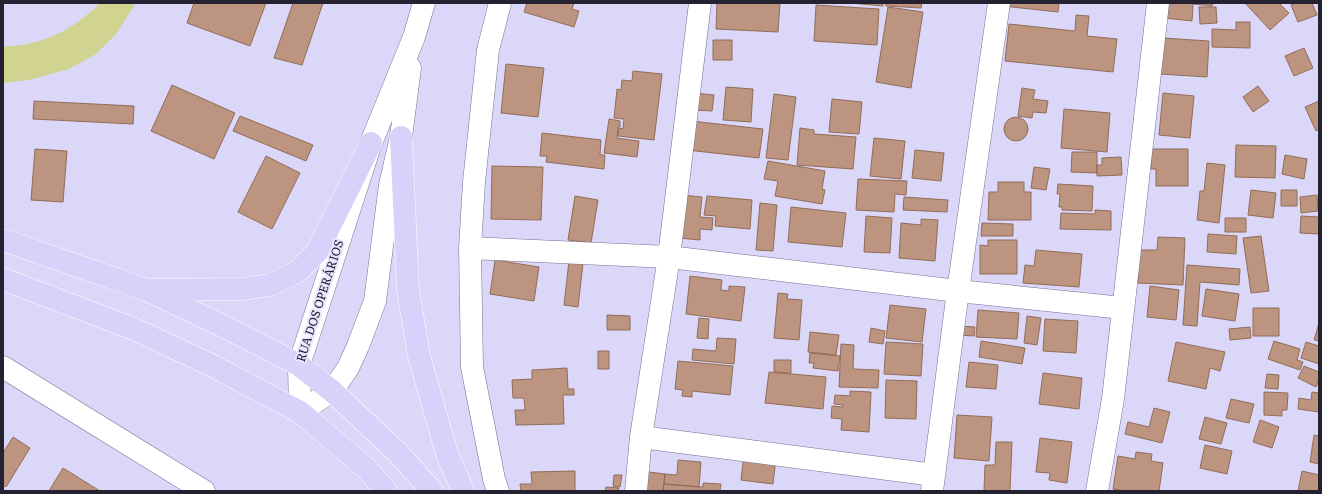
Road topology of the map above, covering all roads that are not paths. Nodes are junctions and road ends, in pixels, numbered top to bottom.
1 (424, 3) edge
2 (500, 3) edge
3 (700, 3) edge
4 (999, 3) edge
5 (1158, 3) edge
6 (414, 37) junction
7 (401, 137) junction
8 (371, 143) junction
9 (3, 240) edge
10 (470, 248) junction
11 (670, 257) junction
12 (3, 279) edge
13 (147, 290) junction
14 (958, 291) junction
15 (1123, 308) junction
16 (298, 365) junction
17 (3, 367) edge
18 (332, 391) junction
19 (300, 412) junction
20 (641, 437) junction
21 (933, 483) edge
22 (204, 491) edge
23 (386, 491) edge
24 (432, 491) edge
25 (463, 491) edge
26 (498, 491) edge
27 (636, 491) edge
28 (1097, 491) edge

1 - 6 street, RUA DOS OPERÁRIOS
2 - 10 street
3 - 11 street
4 - 14 street
5 - 15 street
6 - 7 street, RUA DOS OPERÁRIOS
6 - 8 street, RUA DOS OPERÁRIOS
7 - 18 street, RUA DOS OPERÁRIOS
7 - 25 highway
8 - 13 highway
8 - 16 street, RUA DOS OPERÁRIOS
9 - 13 highway
10 - 11 street
10 - 26 street
11 - 14 street
11 - 20 street
12 - 19 highway
13 - 16 highway
14 - 15 street
14 - 21 street
15 - 28 street
16 - 18 highway
16 - 19 street, RUA DOS OPERÁRIOS
17 - 22 street
18 - 19 street, RUA DOS OPERÁRIOS
18 - 24 highway
19 - 23 highway
20 - 21 street
20 - 27 street

